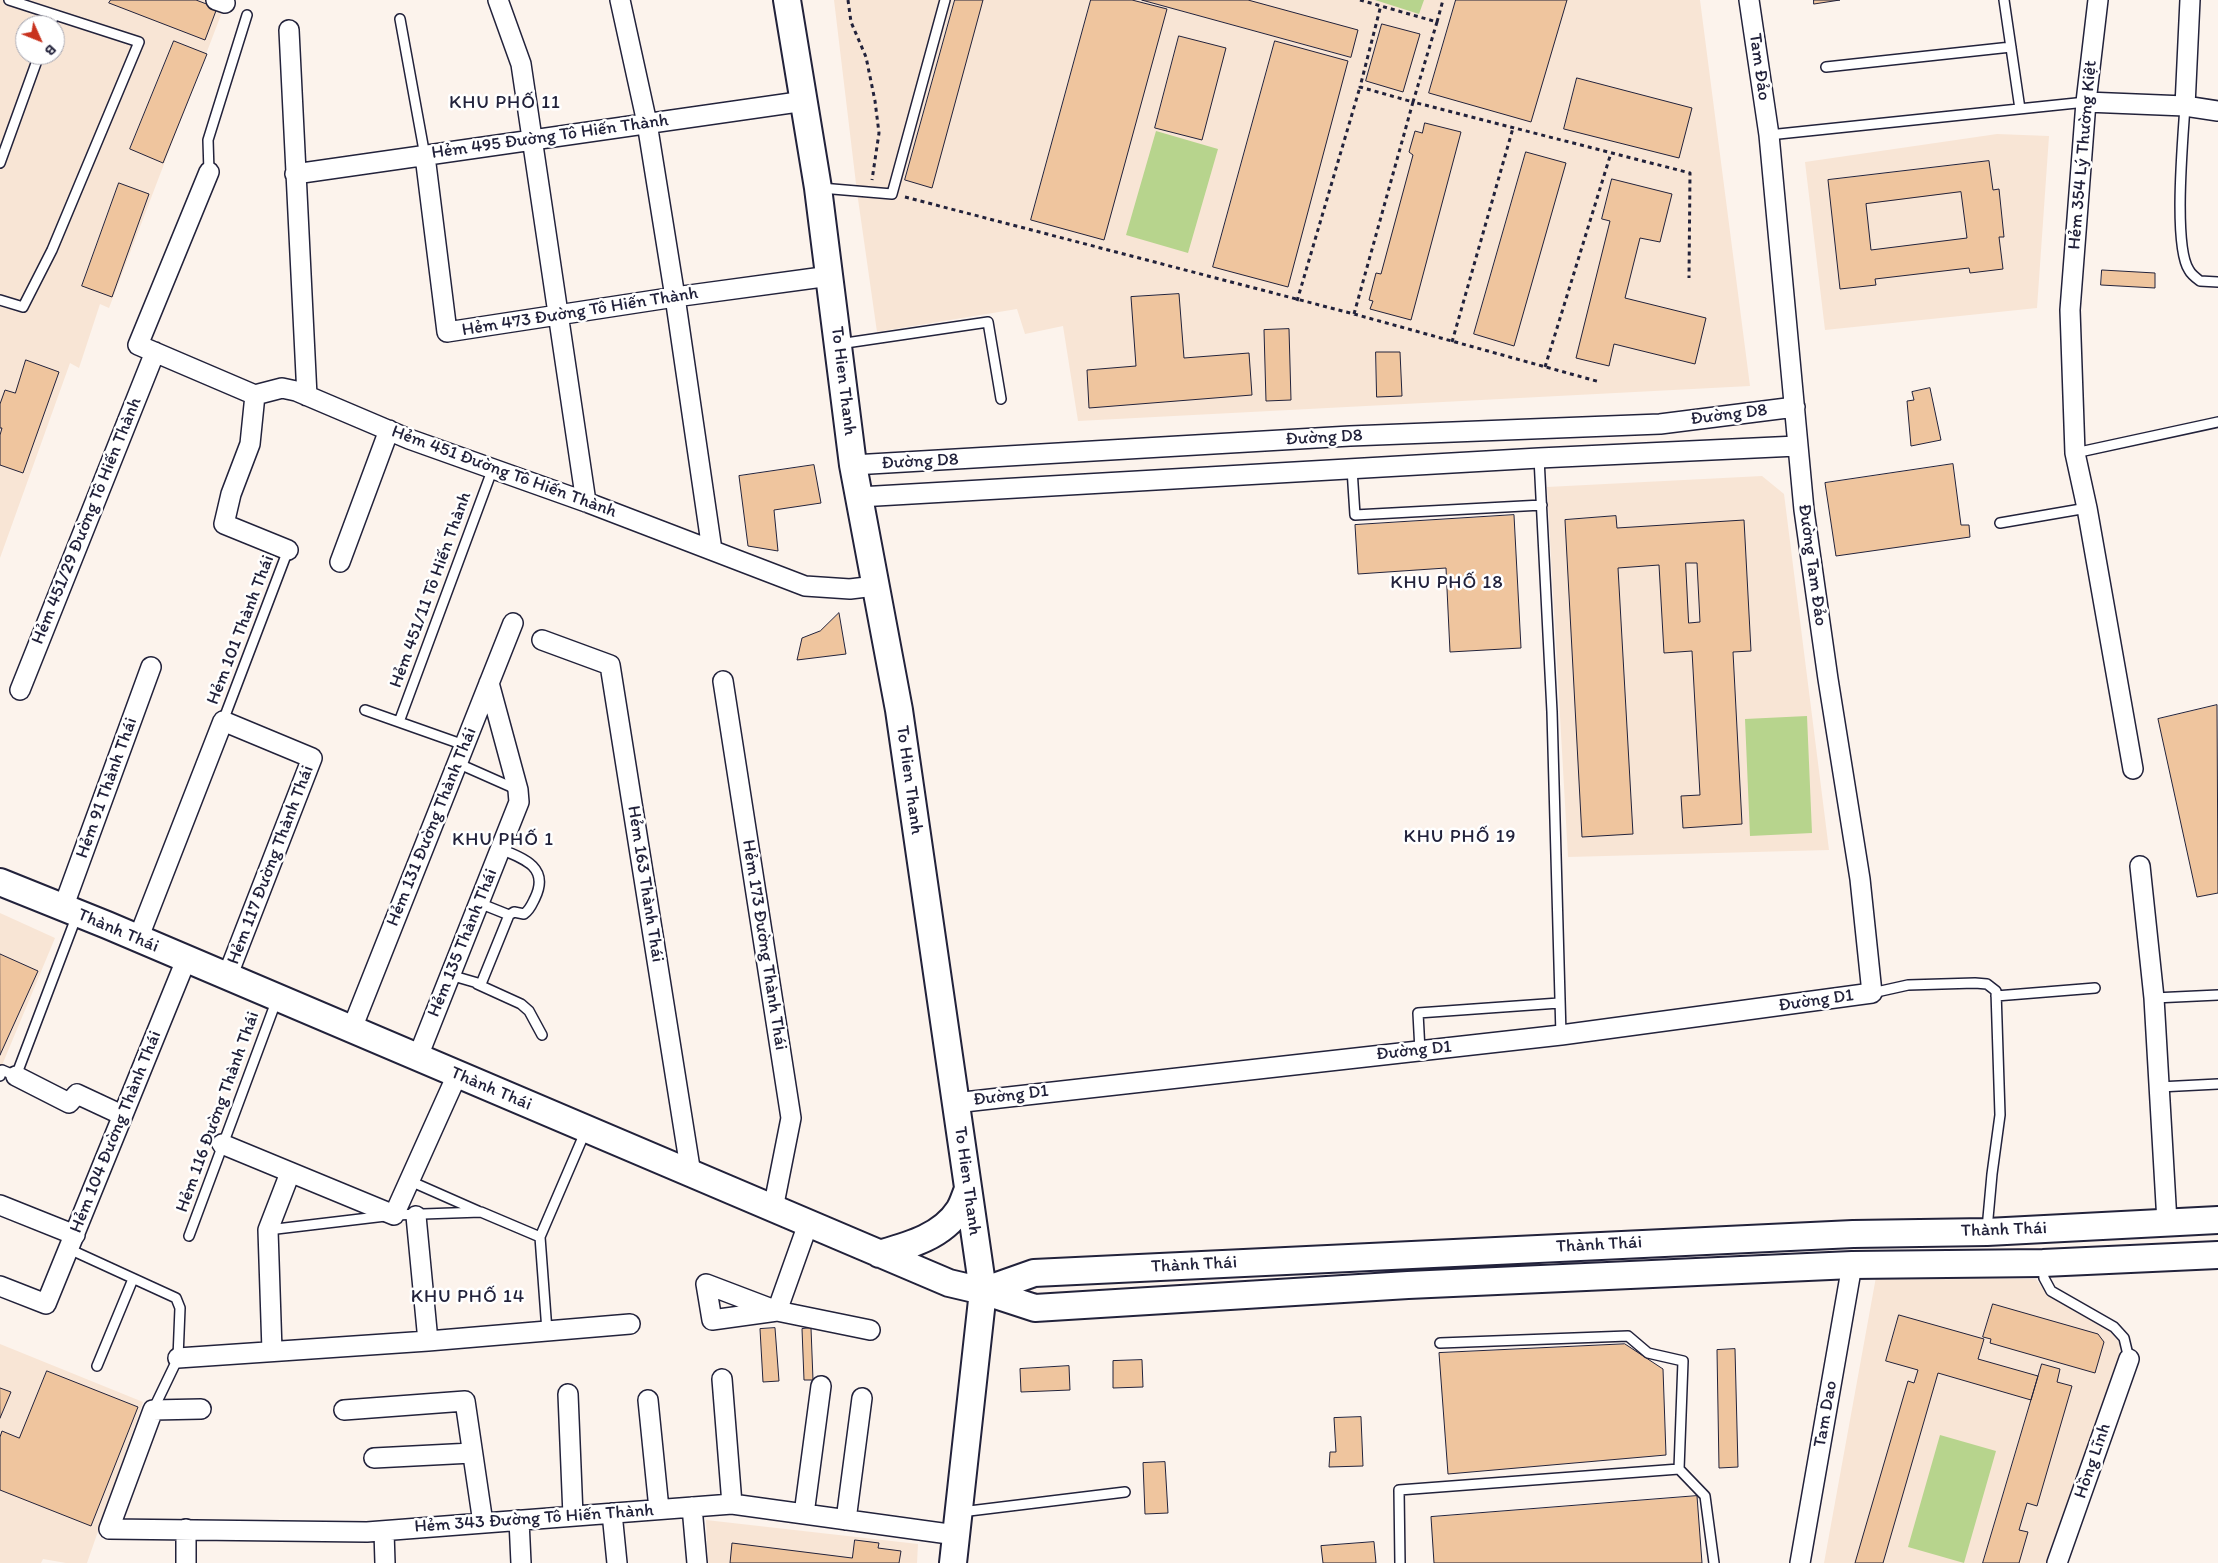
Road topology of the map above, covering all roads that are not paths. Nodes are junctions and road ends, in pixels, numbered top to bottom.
1 (9, 0) edge
2 (498, 0) edge
3 (620, 0) edge
4 (787, 0) edge
5 (944, 0) edge
6 (1749, 0) edge
7 (2004, 0) edge
8 (2098, 0) edge
9 (2190, 0) edge
10 (54, 15) edge
11 (247, 15) dead end
12 (65, 18) edge
13 (400, 19) dead end
14 (290, 30) dead end
15 (2011, 47) junction
16 (35, 65) edge
17 (1826, 67) dead end
18 (805, 101) junction
19 (2086, 102) junction
20 (2185, 106) junction
21 (2020, 109) junction
22 (2218, 111) edge
23 (647, 123) junction
24 (1769, 135) junction
25 (532, 140) junction
26 (425, 156) junction
27 (0, 163) edge
28 (209, 172) joint
29 (295, 174) junction
30 (818, 188) junction
31 (830, 276) junction
32 (2218, 282) edge
33 (675, 297) junction
34 (0, 300) edge
35 (558, 315) junction
36 (838, 344) junction
37 (155, 352) junction
38 (255, 395) junction
39 (307, 396) junction
40 (1001, 400) dead end
41 (1795, 407) junction
42 (2218, 422) edge
43 (1660, 424) junction
44 (389, 430) junction
45 (1350, 436) junction
46 (1797, 446) junction
47 (1660, 451) junction
48 (2075, 453) junction
49 (1539, 458) junction
50 (853, 465) junction
51 (493, 468) junction
52 (1352, 469) junction
53 (859, 497) junction
54 (586, 502) junction
55 (1542, 506) junction
56 (2087, 508) junction
57 (2000, 523) dead end
58 (288, 550) joint
59 (712, 550) junction
60 (340, 562) dead end
61 (875, 586) junction
62 (513, 622) dead end
63 (542, 640) dead end
64 (151, 667) dead end
65 (723, 681) dead end
66 (489, 683) junction
67 (20, 690) dead end
68 (365, 710) dead end
69 (223, 721) junction
70 (399, 722) junction
71 (464, 745) junction
72 (458, 763) junction
73 (2133, 769) dead end
74 (518, 790) junction
75 (500, 849) junction
76 (2140, 866) dead end
77 (0, 882) edge
78 (479, 903) junction
79 (70, 911) junction
80 (509, 915) junction
81 (138, 938) junction
82 (186, 960) junction
83 (450, 975) junction
84 (227, 977) junction
85 (477, 984) junction
86 (2095, 988) dead end
87 (1872, 994) junction
88 (2218, 994) edge
89 (1996, 996) junction
90 (2154, 998) junction
91 (278, 999) junction
92 (1560, 1003) junction
93 (352, 1030) junction
94 (542, 1035) dead end
95 (1561, 1035) junction
96 (1420, 1051) junction
97 (417, 1059) junction
98 (457, 1075) junction
99 (8, 1076) edge
100 (2218, 1084) edge
101 (2159, 1087) junction
102 (955, 1103) junction
103 (122, 1115) junction
104 (586, 1129) junction
105 (222, 1144) junction
106 (290, 1173) junction
107 (691, 1174) junction
108 (410, 1181) junction
109 (968, 1189) junction
110 (0, 1205) edge
111 (773, 1209) junction
112 (481, 1212) junction
113 (394, 1215) junction
114 (416, 1216) junction
115 (2218, 1220) edge
116 (2167, 1222) junction
117 (808, 1224) junction
118 (268, 1230) junction
119 (1987, 1232) junction
120 (1853, 1234) junction
121 (189, 1236) dead end
122 (540, 1237) junction
123 (72, 1242) junction
124 (879, 1254) junction
125 (1407, 1254) junction
126 (2218, 1255) edge
127 (2043, 1263) junction
128 (1852, 1266) junction
129 (133, 1279) junction
130 (1408, 1285) junction
131 (0, 1286) edge
132 (983, 1291) junction
133 (630, 1324) dead end
134 (870, 1330) dead end
135 (547, 1331) junction
136 (428, 1341) junction
137 (1440, 1343) dead end
138 (272, 1351) junction
139 (178, 1358) junction
140 (2129, 1359) joint
141 (97, 1366) dead end
142 (722, 1380) dead end
143 (821, 1386) dead end
144 (568, 1394) dead end
145 (862, 1398) dead end
146 (648, 1400) dead end
147 (201, 1409) dead end
148 (153, 1410) junction
149 (344, 1410) dead end
150 (472, 1453) junction
151 (374, 1458) dead end
152 (1679, 1469) junction
153 (1125, 1492) dead end
154 (732, 1504) junction
155 (692, 1507) junction
156 (659, 1509) junction
157 (612, 1513) junction
158 (804, 1514) junction
159 (573, 1516) junction
160 (519, 1520) junction
161 (846, 1520) junction
162 (483, 1523) junction
163 (957, 1524) junction
164 (186, 1529) junction
165 (384, 1531) junction
166 (186, 1563) edge
167 (385, 1563) edge
168 (521, 1563) edge
169 (617, 1563) edge
170 (697, 1563) edge
171 (953, 1563) edge
172 (1400, 1563) edge
173 (1714, 1563) edge
174 (1800, 1563) edge
175 (2057, 1563) edge

1 - 10 lane
2 - 25 street
3 - 23 street
4 - 18 main road, To Hien Thanh
5 - 30 lane
6 - 24 street, Tam Đảo
7 - 15 lane
8 - 19 street, Hẻm 354 Lý Thường Kiệt
9 - 20 street
11 - 28 lane
12 - 34 lane
13 - 26 lane
14 - 29 street
15 - 17 lane
15 - 21 lane
16 - 27 lane
18 - 23 street, Hẻm 495 Đường Tô Hiến Thành
18 - 30 main road, To Hien Thanh
19 - 20 street
19 - 21 lane
19 - 48 street, Hẻm 354 Lý Thường Kiệt
20 - 22 street
20 - 32 lane
21 - 24 lane
23 - 25 street, Hẻm 495 Đường Tô Hiến Thành
23 - 33 street
24 - 41 street, Đường Tam Đảo
25 - 26 street, Hẻm 495 Đường Tô Hiến Thành
25 - 35 street
26 - 29 street, Hẻm 495 Đường Tô Hiến Thành
26 - 35 street, Hẻm 473 Đường Tô Hiến Thành
28 - 37 street
29 - 39 street
30 - 31 main road, To Hien Thanh
31 - 33 street, Hẻm 473 Đường Tô Hiến Thành
31 - 36 main road, To Hien Thanh
33 - 35 street, Hẻm 473 Đường Tô Hiến Thành
33 - 59 street
35 - 54 street
36 - 40 lane
36 - 50 main road, To Hien Thanh
37 - 38 street
37 - 67 street, Hẻm 451/29 Đường Tô Hiến Thành
38 - 39 street, Hẻm 451 Đường Tô Hiến Thành
38 - 58 street
39 - 44 street, Hẻm 451 Đường Tô Hiến Thành
41 - 43 street, Đường D8
41 - 46 street, Đường Tam Đảo
42 - 48 lane
43 - 45 street, Đường D8
43 - 47 street
44 - 51 street, Hẻm 451 Đường Tô Hiến Thành
44 - 60 street
45 - 50 street, Đường D8
45 - 52 street
46 - 47 street, Đường D8
46 - 87 street, Đường Tam Đảo
47 - 49 street, Đường D8
48 - 56 street, Hẻm 354 Lý Thường Kiệt
49 - 52 street, Đường D8
49 - 55 lane
50 - 53 main road, To Hien Thanh
51 - 54 street, Hẻm 451 Đường Tô Hiến Thành
51 - 70 lane, Hẻm 451/11 Tô Hiến Thành
52 - 53 street, Đường D8
52 - 55 lane
53 - 61 main road, To Hien Thanh
54 - 59 street, Hẻm 451 Đường Tô Hiến Thành
55 - 92 lane
56 - 57 lane
56 - 73 street, Hẻm 354 Lý Thường Kiệt
58 - 69 lane, Hẻm 101 Thành Thái
59 - 61 street, Hẻm 451 Đường Tô Hiến Thành
61 - 102 main road, To Hien Thanh
62 - 66 street, Hẻm 131 Đường Thành Thái
63 - 107 street, Hẻm 163 Thành Thái
64 - 79 street, Hẻm 91 Thành Thái
65 - 111 street, Hẻm 173 Đường Thành Thái
66 - 71 street, Hẻm 131 Đường Thành Thái
66 - 74 street, Hẻm 135 Thành Thái
68 - 70 lane
69 - 81 street
69 - 84 street, Hẻm 117 Đường Thành Thái
70 - 71 lane
71 - 72 street, Hẻm 131 Đường Thành Thái
72 - 74 lane
72 - 93 street, Hẻm 131 Đường Thành Thái
74 - 75 street, Hẻm 135 Thành Thái
75 - 78 street, Hẻm 135 Thành Thái
75 - 80 lane
76 - 90 street
77 - 79 main road, Thành Thái
78 - 80 lane
78 - 83 street, Hẻm 135 Thành Thái
79 - 81 main road, Thành Thái
79 - 99 lane
80 - 85 lane
81 - 82 main road, Thành Thái
82 - 84 main road, Thành Thái
82 - 103 street, Hẻm 104 Đường Thành Thái
83 - 85 lane
83 - 97 street, Hẻm 135 Thành Thái
84 - 91 main road, Thành Thái
85 - 94 lane
86 - 89 lane
87 - 89 lane
87 - 95 street, Đường D1
88 - 90 lane
89 - 119 lane
90 - 101 street
91 - 93 main road, Thành Thái
91 - 105 lane, Hẻm 116 Đường Thành Thái
92 - 95 lane
92 - 96 lane
93 - 97 main road, Thành Thái
95 - 96 street, Đường D1
96 - 102 street, Đường D1
97 - 98 main road, Thành Thái
98 - 104 main road, Thành Thái
98 - 108 street
99 - 103 street
100 - 101 lane
101 - 116 street
102 - 109 main road, To Hien Thanh
103 - 123 street, Hẻm 104 Đường Thành Thái
104 - 107 main road, Thành Thái
104 - 122 lane
105 - 106 street
105 - 121 lane, Hẻm 116 Đường Thành Thái
106 - 113 street
106 - 118 street
107 - 111 main road, Thành Thái
108 - 112 lane
108 - 113 street
109 - 124 main road
109 - 132 main road, To Hien Thanh
110 - 123 street
111 - 117 main road, Thành Thái
112 - 114 lane
112 - 122 lane
113 - 114 lane
113 - 118 lane
114 - 136 street
115 - 116 main road, Thành Thái
116 - 119 main road, Thành Thái
117 - 124 main road, Thành Thái
117 - 134 street
118 - 138 street
119 - 120 main road, Thành Thái
120 - 125 main road, Thành Thái
120 - 128 main road
122 - 135 lane
123 - 129 lane
123 - 131 street, Hẻm 104 Đường Thành Thái
124 - 132 main road, Thành Thái
125 - 130 main road
125 - 132 main road, Thành Thái
126 - 127 main road, Thành Thái
127 - 128 main road, Thành Thái
127 - 140 lane
128 - 130 main road, Thành Thái
128 - 174 street, Tam Dao
129 - 139 lane
129 - 141 lane
130 - 132 main road, Thành Thái
132 - 163 main road, To Hien Thanh
133 - 135 street
135 - 136 street
136 - 138 street
137 - 152 lane
138 - 139 street
139 - 148 lane
140 - 175 street, Hồng Lĩnh
142 - 154 street
143 - 158 street
144 - 159 street
145 - 161 street
146 - 156 street
147 - 148 street
148 - 164 street, Hẻm 343 Đường Tô Hiến Thành
149 - 150 street
150 - 151 street
150 - 162 street
152 - 172 lane
152 - 173 lane
153 - 163 lane
154 - 155 street, Hẻm 343 Đường Tô Hiến Thành
154 - 158 street, Hẻm 343 Đường Tô Hiến Thành
155 - 156 street, Hẻm 343 Đường Tô Hiến Thành
155 - 170 street
156 - 157 street, Hẻm 343 Đường Tô Hiến Thành
157 - 159 street, Hẻm 343 Đường Tô Hiến Thành
157 - 169 street
158 - 161 street, Hẻm 343 Đường Tô Hiến Thành
159 - 160 street, Hẻm 343 Đường Tô Hiến Thành
160 - 162 street, Hẻm 343 Đường Tô Hiến Thành
160 - 168 street
161 - 163 street, Hẻm 343 Đường Tô Hiến Thành
162 - 165 street, Hẻm 343 Đường Tô Hiến Thành
163 - 171 main road, To Hien Thanh
164 - 165 street, Hẻm 343 Đường Tô Hiến Thành
164 - 166 street
165 - 167 street

